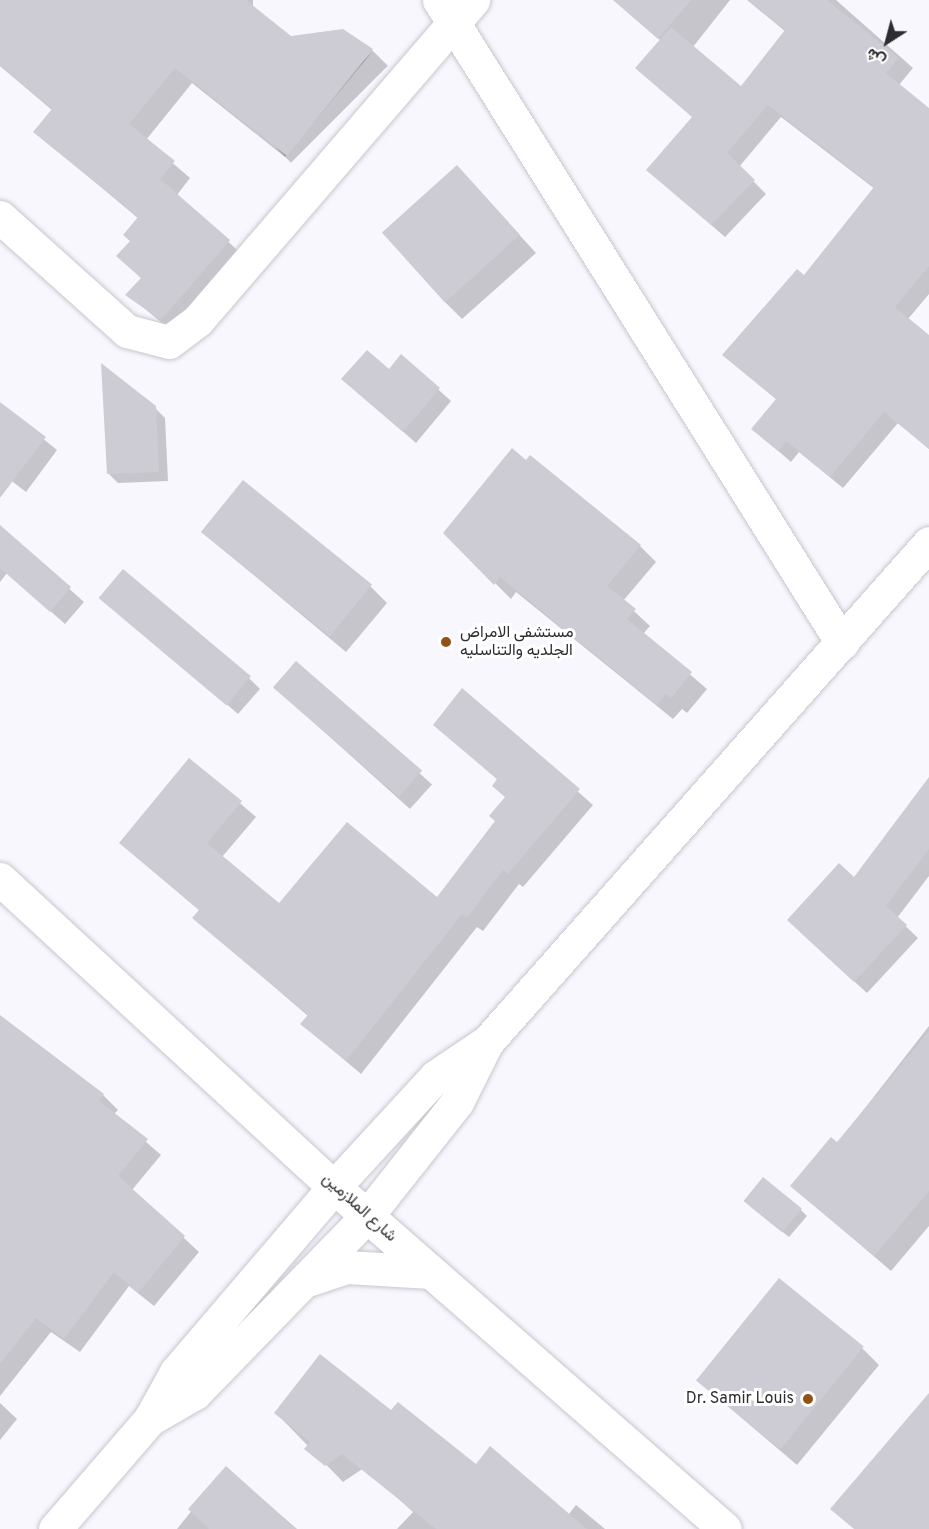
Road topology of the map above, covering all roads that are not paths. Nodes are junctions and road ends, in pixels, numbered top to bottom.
1 (456, 6) edge
2 (4, 230) edge
3 (929, 543) edge
4 (842, 643) junction
5 (0, 879) edge
6 (488, 1041) junction
7 (334, 1187) junction
8 (367, 1216) junction
9 (430, 1272) junction
10 (303, 1281) junction
11 (150, 1419) junction
12 (55, 1529) edge
13 (725, 1529) edge

1 - 2 street
1 - 4 street
3 - 4 street
4 - 6 street
5 - 7 street, شارع الملازمين
6 - 7 street
6 - 8 street
7 - 8 street, شارع الملازمين
7 - 11 street
8 - 9 street, شارع الملازمين
8 - 10 street
9 - 10 street
9 - 13 street, شارع الملازمين
10 - 11 street
11 - 12 street

